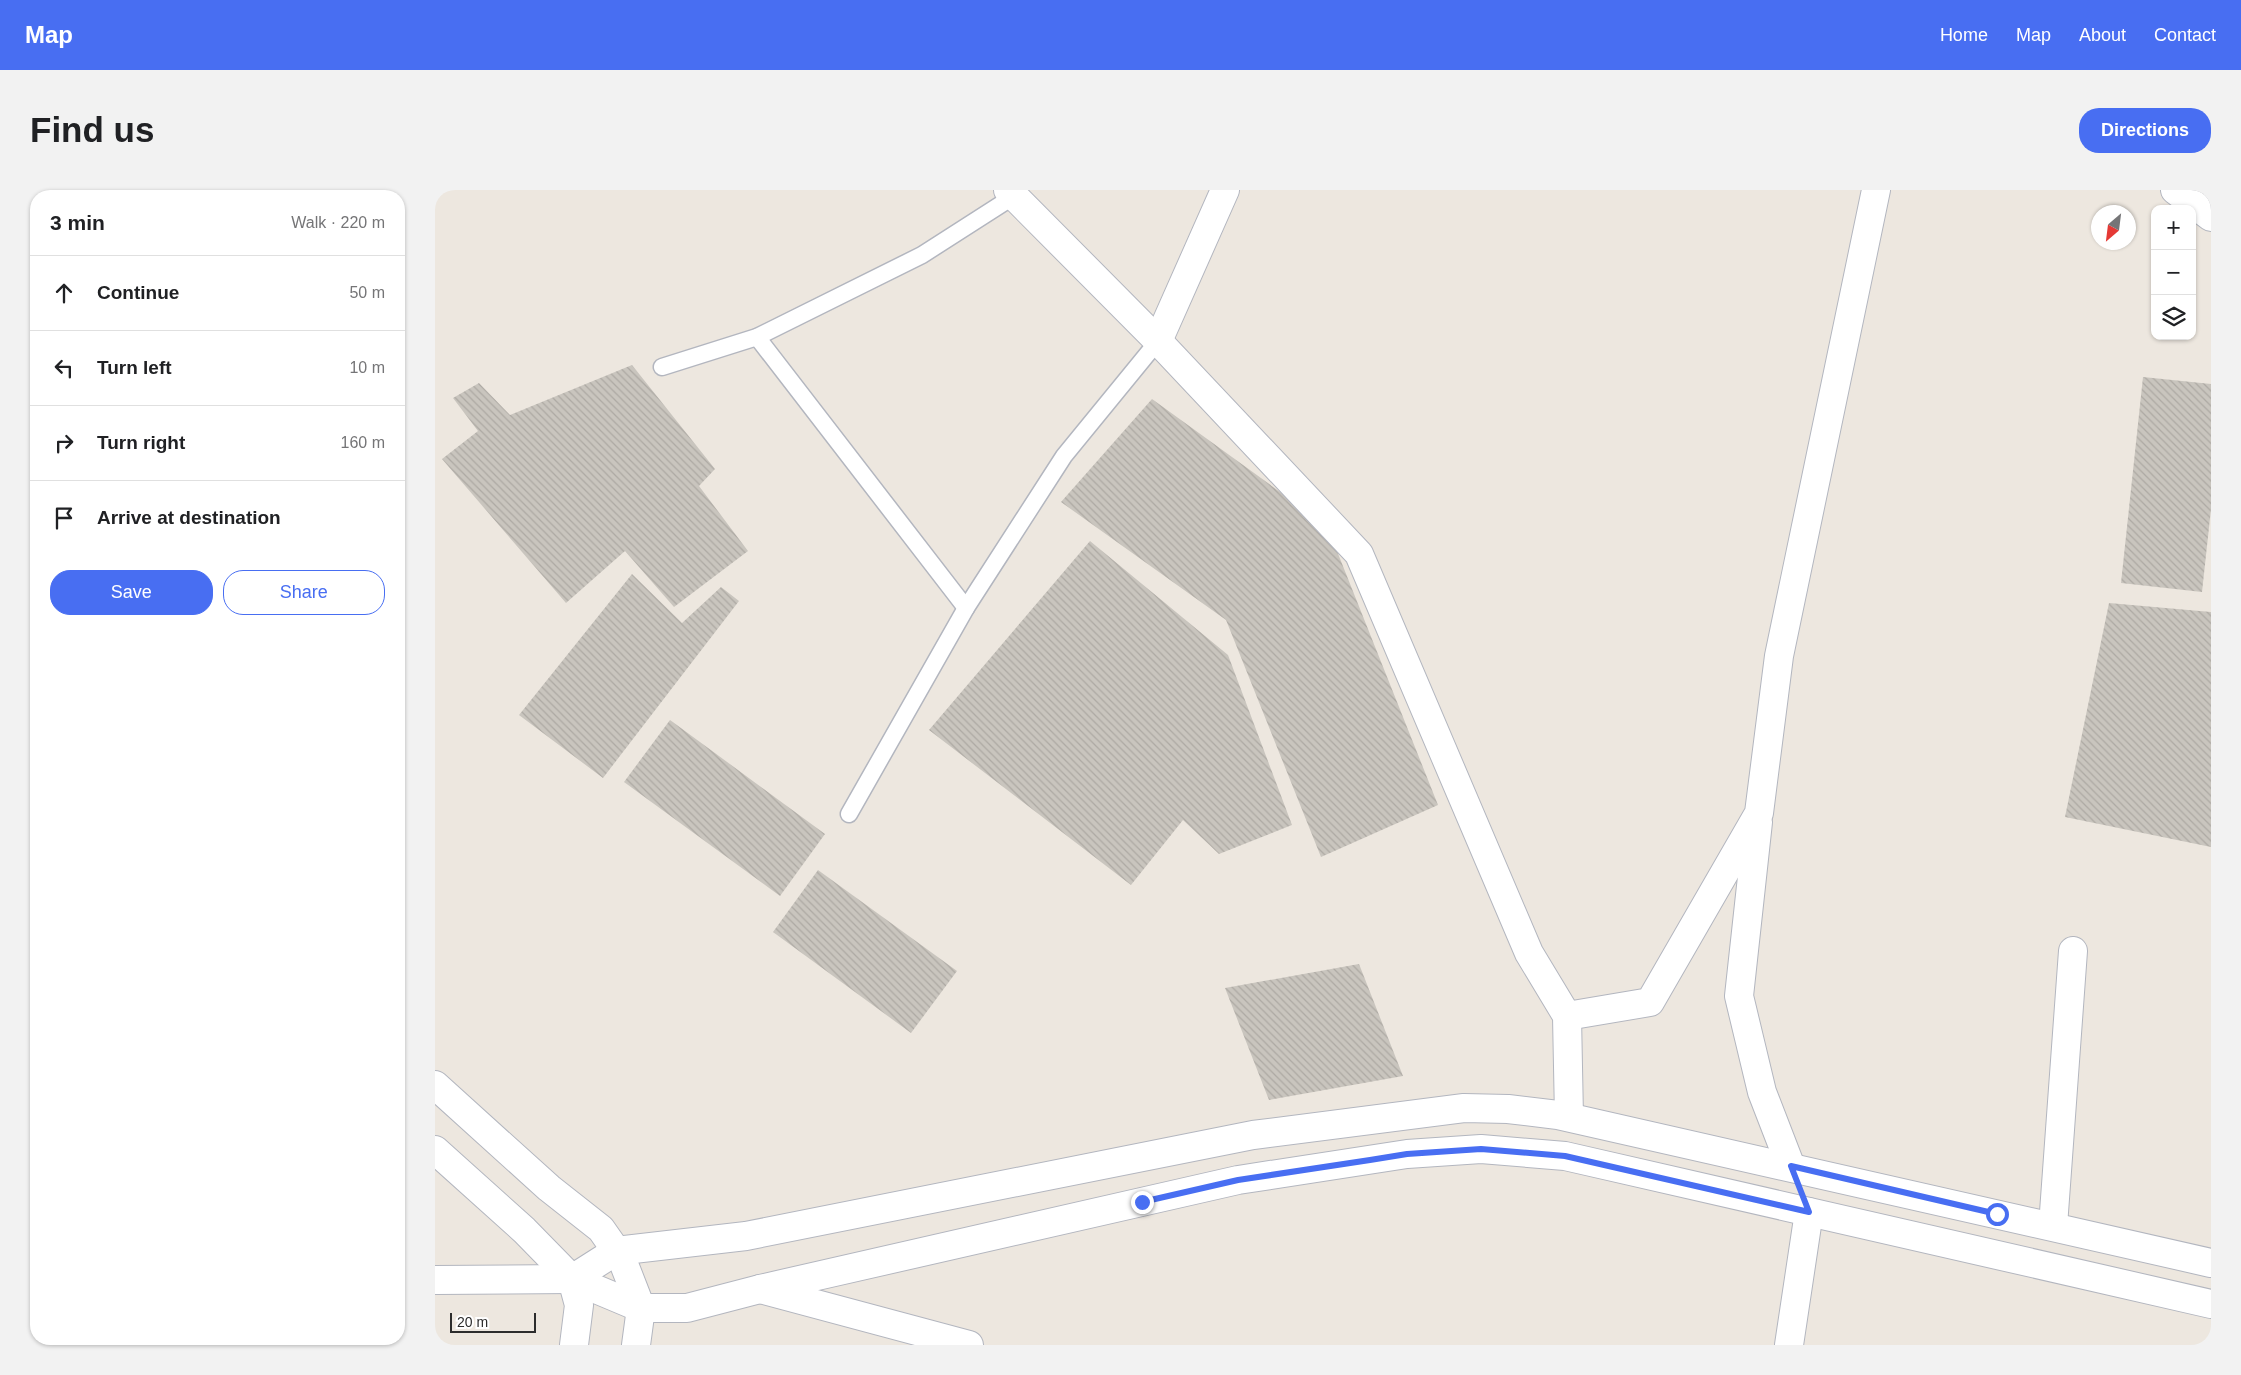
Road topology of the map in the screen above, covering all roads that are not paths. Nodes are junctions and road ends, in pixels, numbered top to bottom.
1 (1225, 190) edge
2 (1876, 190) edge
3 (2175, 190) edge
4 (1011, 193) edge
5 (2211, 216) edge
6 (757, 337) junction
7 (1158, 341) junction
8 (662, 367) dead end
9 (966, 608) junction
10 (1759, 813) junction
11 (849, 814) dead end
12 (2073, 951) dead end
13 (1567, 1016) junction
14 (435, 1085) edge
15 (1569, 1117) junction
16 (435, 1150) edge
17 (1791, 1166) junction
18 (1809, 1212) junction
19 (2053, 1226) junction
20 (616, 1251) junction
21 (2211, 1263) edge
22 (572, 1279) junction
23 (435, 1280) edge
24 (760, 1289) junction
25 (2211, 1304) edge
26 (641, 1308) junction
27 (574, 1345) edge
28 (636, 1345) edge
29 (969, 1345) edge
30 (1789, 1345) edge

1 - 7 street
2 - 10 street
3 - 5 street
4 - 6 lane
4 - 7 street
6 - 8 lane
6 - 9 lane
7 - 9 lane
7 - 13 street
9 - 11 lane
10 - 13 street
10 - 17 street
12 - 19 street
13 - 15 street
14 - 20 street
15 - 17 street
15 - 20 street
16 - 22 street
17 - 18 street
17 - 19 street
18 - 24 street
18 - 25 street
18 - 30 street
19 - 21 street
20 - 22 street
20 - 26 street
22 - 23 street
22 - 26 street
22 - 27 street
24 - 26 street
24 - 29 street
26 - 28 street

